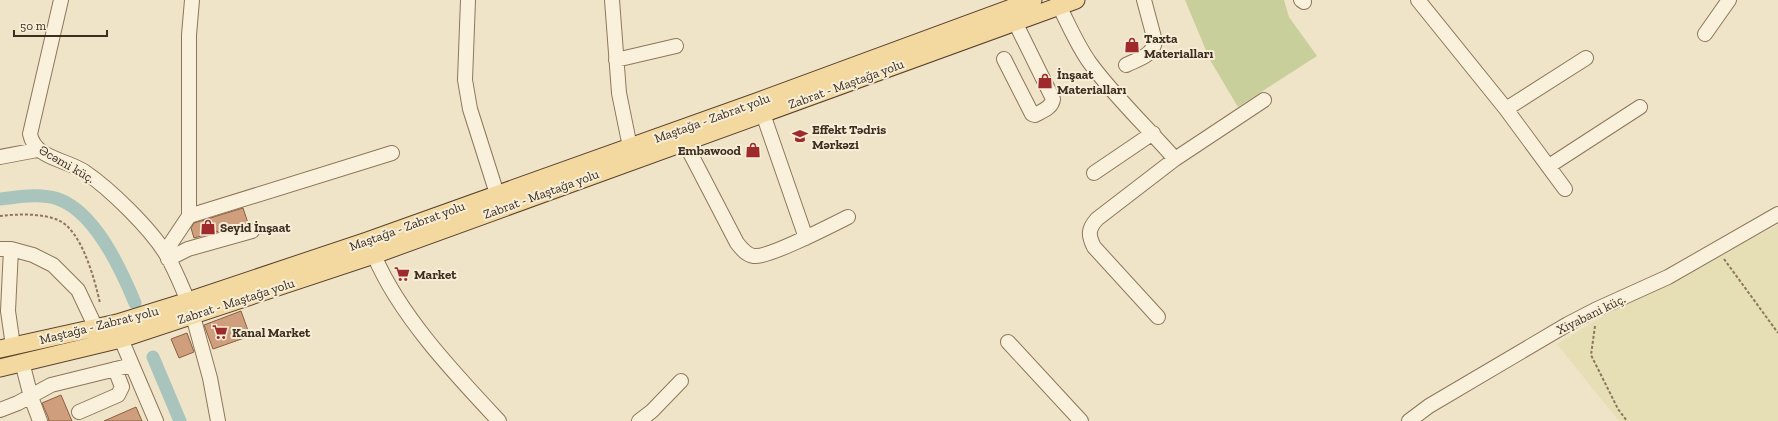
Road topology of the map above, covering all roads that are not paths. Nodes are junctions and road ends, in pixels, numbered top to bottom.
1 (61, 0) edge
2 (192, 0) edge
3 (468, 0) edge
4 (612, 0) edge
5 (1033, 0) edge
6 (1076, 0) edge
7 (1144, 0) edge
8 (1418, 0) edge
9 (1729, 0) edge
10 (1059, 6) junction
11 (1015, 22) junction
12 (1706, 34) dead end
13 (676, 46) dead end
14 (1586, 58) dead end
15 (1004, 59) dead end
16 (616, 60) junction
17 (1126, 65) dead end
18 (1264, 100) dead end
19 (1640, 107) dead end
20 (1506, 109) junction
21 (763, 114) junction
22 (1153, 133) junction
23 (685, 143) junction
24 (630, 148) junction
25 (37, 150) junction
26 (392, 153) dead end
27 (0, 157) edge
28 (1176, 159) junction
29 (1549, 166) junction
30 (1094, 173) dead end
31 (1565, 189) dead end
32 (497, 194) junction
33 (1778, 214) edge
34 (190, 216) junction
35 (848, 218) dead end
36 (252, 231) dead end
37 (806, 238) junction
38 (6, 249) edge
39 (374, 255) junction
40 (167, 256) junction
41 (190, 308) junction
42 (1158, 317) dead end
43 (101, 327) junction
44 (121, 339) junction
45 (1008, 342) dead end
46 (7, 348) edge
47 (22, 362) junction
48 (132, 365) junction
49 (0, 368) edge
50 (115, 370) junction
51 (681, 381) dead end
52 (31, 397) junction
53 (0, 410) edge
54 (79, 412) dead end
55 (40, 421) edge
56 (156, 421) edge
57 (218, 421) edge
58 (500, 421) edge
59 (639, 421) edge
60 (1081, 421) edge
61 (1409, 421) edge

1 - 25 street, Əcəmi küç.
2 - 34 street
3 - 32 street
4 - 16 street
5 - 24 main road, Maştağa - Zabrat yolu
6 - 10 main road, Zabrat - Maştağa yolu
7 - 17 street
8 - 20 street
9 - 12 street
10 - 11 main road, Zabrat - Maştağa yolu
10 - 22 street
11 - 15 street
11 - 21 main road, Zabrat - Maştağa yolu
13 - 16 street
14 - 20 street
16 - 24 street
18 - 28 street
19 - 29 street
20 - 29 street
21 - 23 main road, Zabrat - Maştağa yolu
21 - 37 street
22 - 28 street
22 - 30 street
23 - 37 street
23 - 39 main road, Zabrat - Maştağa yolu
24 - 32 main road, Maştağa - Zabrat yolu
25 - 27 street
25 - 40 street, Əcəmi küç.
26 - 34 street
28 - 42 street
29 - 31 street
32 - 41 main road, Maştağa - Zabrat yolu
33 - 61 street, Xiyabani küç.
34 - 40 street
35 - 37 street
36 - 40 street
38 - 43 street
38 - 46 street
39 - 41 main road, Zabrat - Maştağa yolu
39 - 58 street
40 - 41 street, Əcəmi küç.
41 - 43 main road, Maştağa - Zabrat yolu
41 - 44 main road, Zabrat - Maştağa yolu
41 - 57 street, Əcəmi küç.
43 - 46 main road, Maştağa - Zabrat yolu
44 - 47 main road, Zabrat - Maştağa yolu
44 - 48 street
45 - 60 street
47 - 49 main road, Zabrat - Maştağa yolu
47 - 52 street
48 - 50 street
48 - 56 street
50 - 52 street
50 - 54 street
51 - 59 street
52 - 53 street
52 - 55 street

